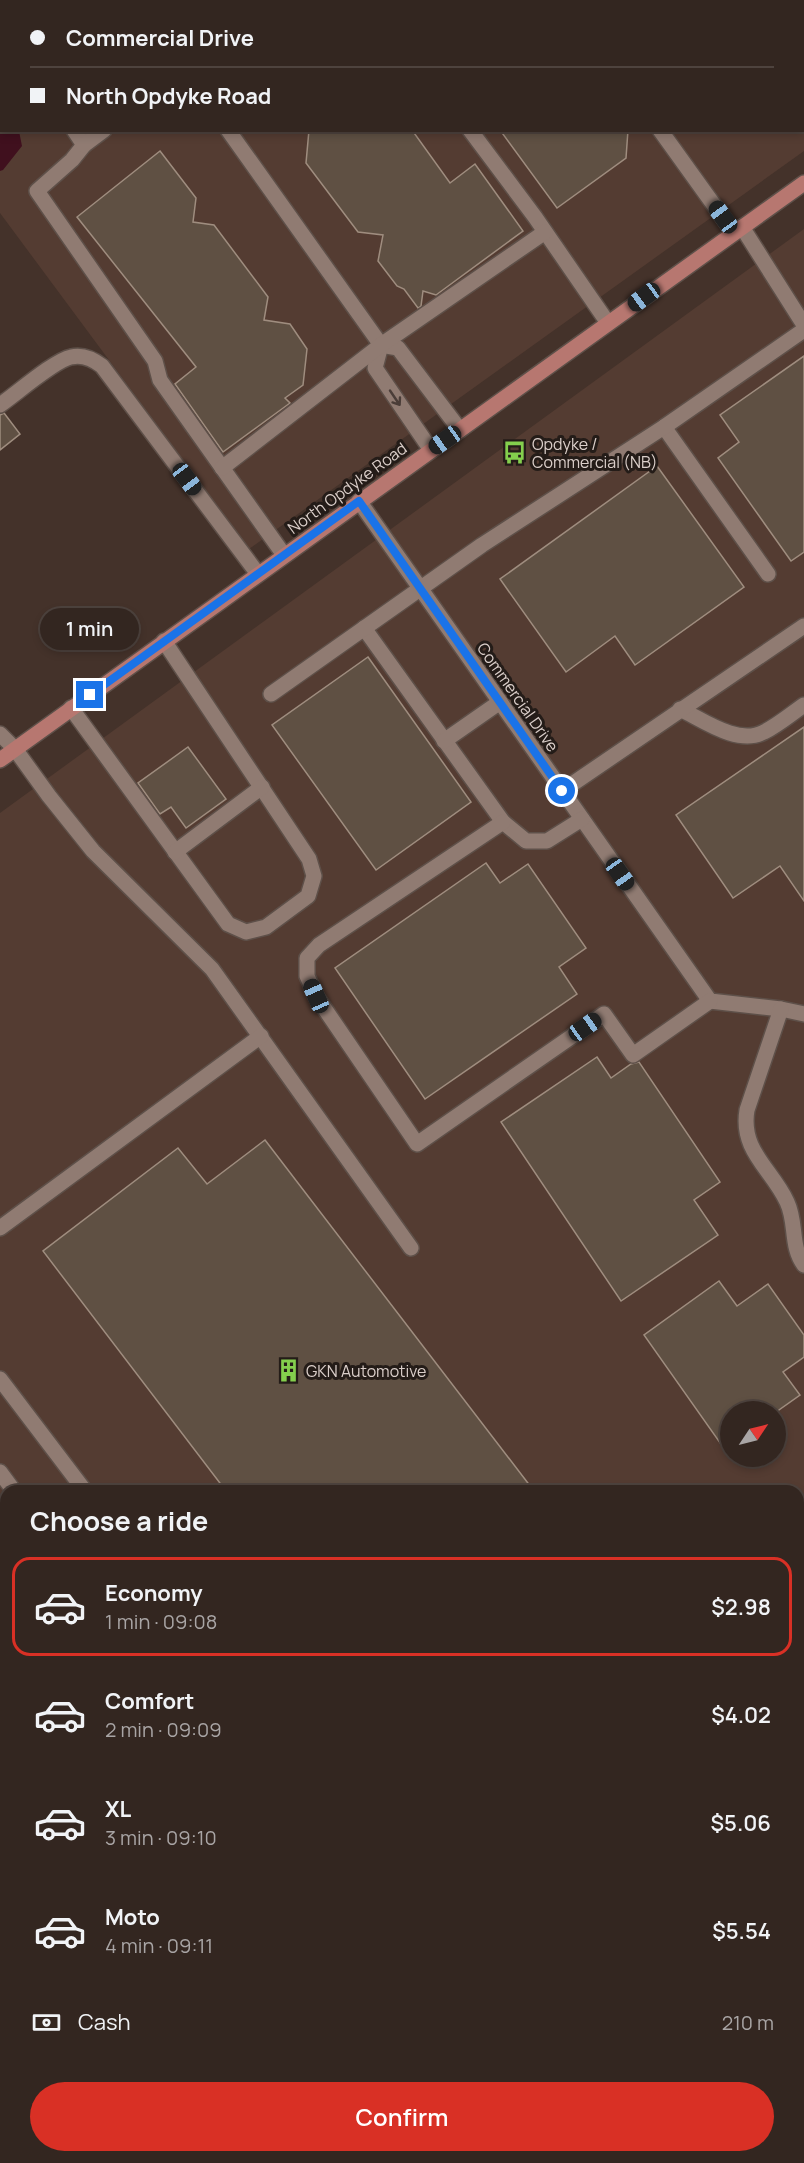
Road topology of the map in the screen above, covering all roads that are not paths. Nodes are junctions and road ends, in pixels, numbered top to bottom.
1 (75, 132) edge
2 (101, 132) edge
3 (229, 132) edge
4 (471, 132) edge
5 (662, 132) edge
6 (84, 145) junction
7 (804, 183) edge
8 (738, 230) junction
9 (545, 232) junction
10 (608, 323) junction
11 (804, 325) edge
12 (804, 330) edge
13 (381, 345) junction
14 (0, 405) edge
15 (664, 427) junction
16 (460, 430) junction
17 (430, 450) junction
18 (222, 468) junction
19 (359, 501) junction
20 (284, 555) junction
21 (258, 574) junction
22 (768, 574) dead end
23 (420, 589) junction
24 (804, 626) edge
25 (364, 628) junction
26 (164, 641) junction
27 (271, 694) dead end
28 (500, 702) junction
29 (804, 705) edge
30 (71, 708) junction
31 (680, 709) junction
32 (0, 734) edge
33 (444, 741) junction
34 (15, 749) junction
35 (0, 760) edge
36 (262, 787) junction
37 (562, 791) junction
38 (582, 819) junction
39 (503, 822) junction
40 (175, 852) junction
41 (710, 1001) junction
42 (781, 1009) junction
43 (804, 1014) edge
44 (261, 1036) junction
45 (0, 1228) edge
46 (411, 1248) dead end
47 (804, 1265) edge
48 (0, 1378) edge
49 (0, 1472) edge
50 (10, 1485) edge
51 (80, 1485) edge

1 - 6 street
2 - 6 street
3 - 13 street
4 - 9 street
5 - 8 street
6 - 18 street
7 - 8 main road, North Opdyke Road
8 - 10 main road, North Opdyke Road
8 - 11 street
9 - 10 street
9 - 13 street
10 - 16 main road, North Opdyke Road
12 - 15 street
13 - 16 street
13 -> 17 street
13 - 18 street
14 - 21 street
15 - 22 street
15 - 23 street
16 - 17 main road, North Opdyke Road
17 - 19 main road, North Opdyke Road
18 - 20 street
19 - 20 main road, North Opdyke Road
19 - 23 street, Commercial Drive
20 - 21 main road, North Opdyke Road
21 - 26 main road, North Opdyke Road
23 - 25 street
23 - 28 street, Commercial Drive
24 - 31 street
25 - 27 street
25 - 33 street
26 - 30 main road, North Opdyke Road
26 - 36 street
28 - 33 street
28 - 37 street, Commercial Drive
29 - 31 street
30 - 34 main road, North Opdyke Road
30 - 40 street
31 - 37 street
32 - 34 street
33 - 39 street
34 - 35 main road, North Opdyke Road
34 - 44 street
36 - 40 street
36 - 40 street
37 - 38 street, Commercial Drive
38 - 39 street
38 - 41 street, Commercial Drive
39 - 41 street
41 - 42 street
42 - 43 street
42 - 47 street
44 - 45 street
44 - 46 street
48 - 51 street
49 - 50 street

